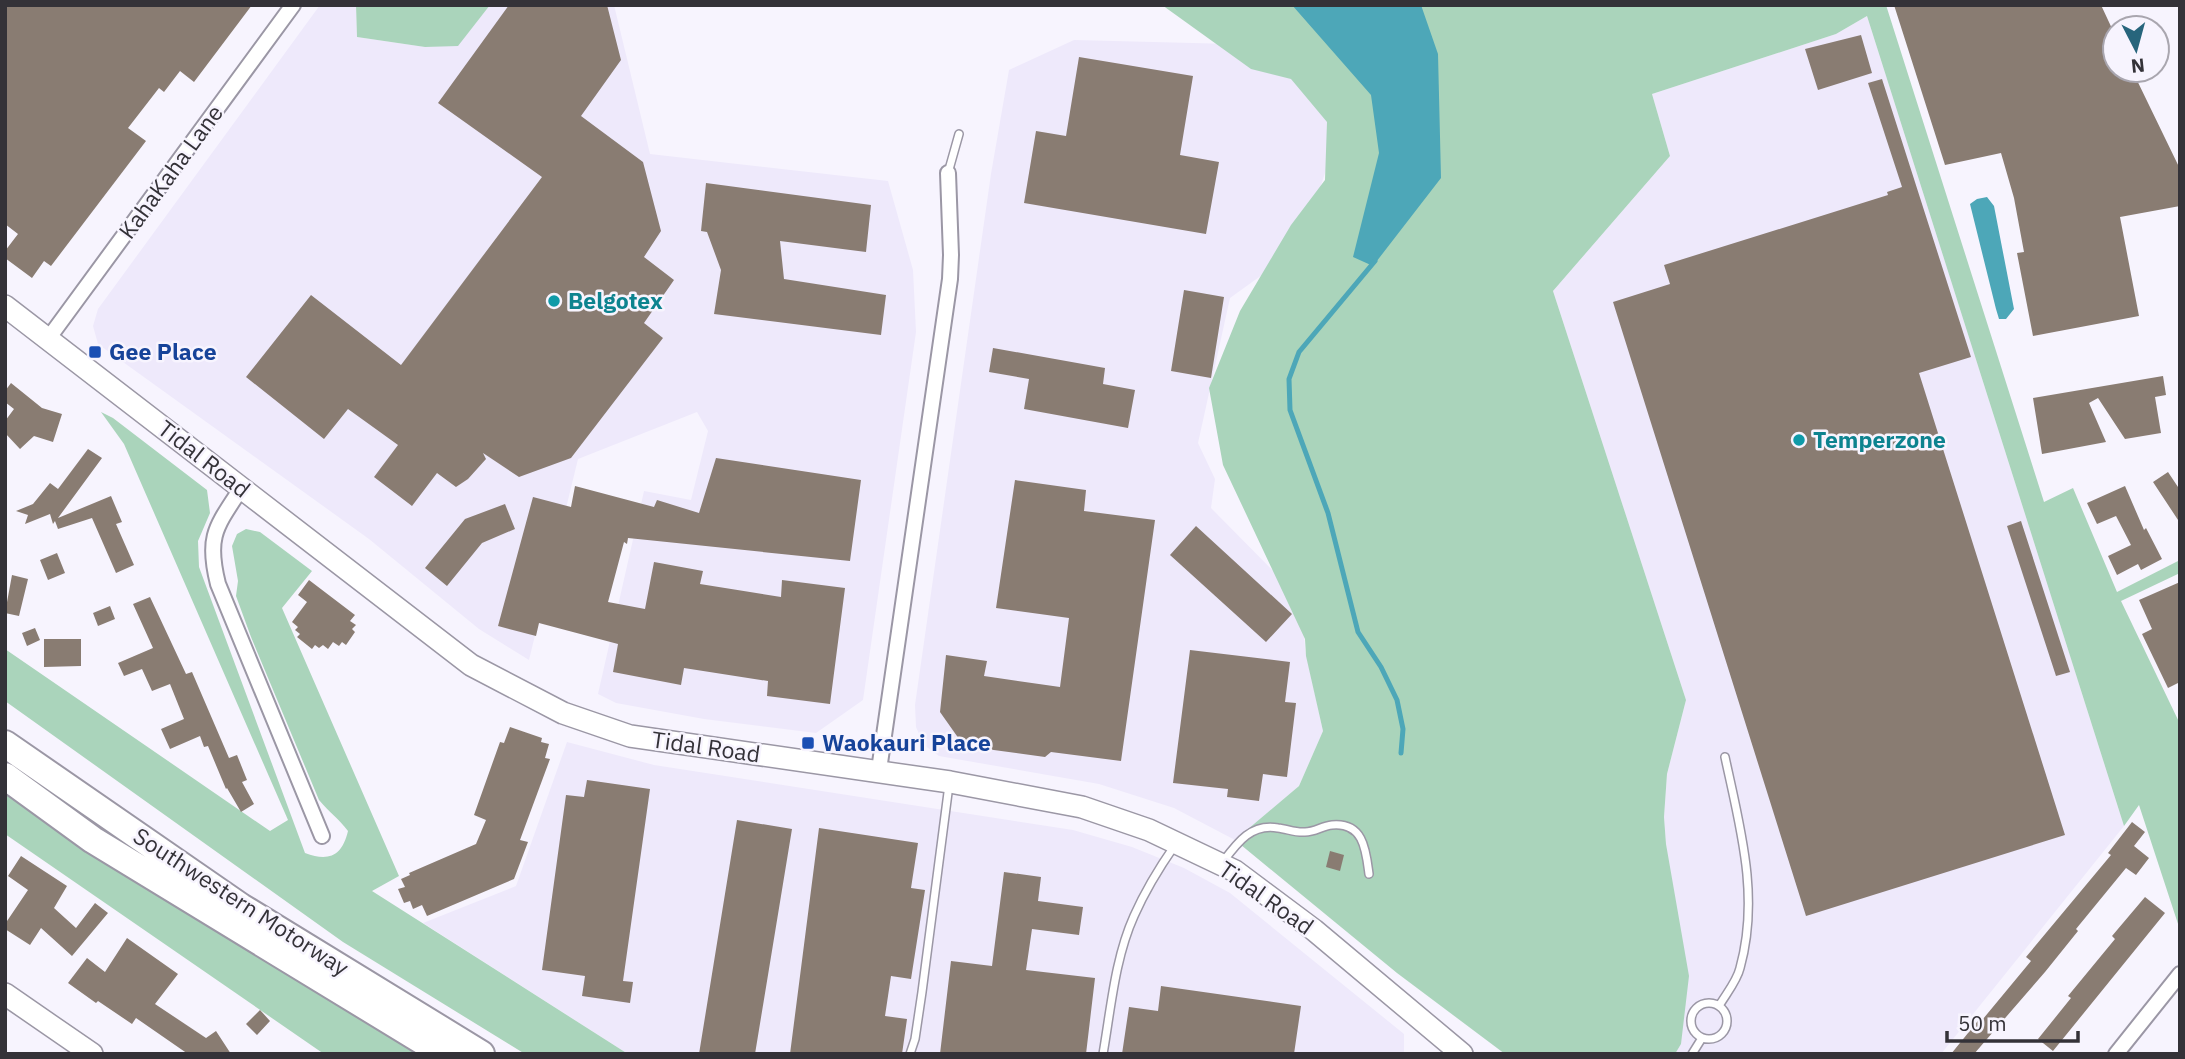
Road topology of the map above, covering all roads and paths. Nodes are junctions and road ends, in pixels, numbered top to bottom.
1 (293, 5) edge
2 (959, 134) dead end
3 (948, 173) joint
4 (5, 306) edge
5 (48, 339) junction
6 (242, 487) junction
7 (5, 744) edge
8 (1725, 757) dead end
9 (878, 770) junction
10 (5, 776) edge
11 (950, 782) junction
12 (322, 836) dead end
13 (1176, 843) junction
14 (1221, 864) junction
15 (1369, 874) dead end
16 (2180, 974) edge
17 (5, 994) edge
18 (1719, 1006) junction
19 (1702, 1038) junction
20 (92, 1054) edge
21 (444, 1054) edge
22 (481, 1054) edge
23 (910, 1054) edge
24 (1103, 1054) edge
25 (1462, 1054) edge
26 (1692, 1054) edge
27 (2116, 1054) edge

1 - 5 street, KahaKaha Lane
2 - 3 lane
3 - 9 street
4 - 5 main road, Tidal Road
5 - 6 main road, Tidal Road
6 - 9 main road, Tidal Road
6 - 12 street
7 - 22 highway, Southwestern Motorway
8 - 18 lane
9 - 11 main road, Tidal Road
10 - 21 highway, Southwestern Motorway
11 - 13 main road, Tidal Road
11 - 23 lane
13 - 14 main road, Tidal Road
13 - 24 lane
14 - 15 lane
14 - 25 main road, Tidal Road
16 - 27 street
17 - 20 main road
18 - 19 lane
18 - 19 lane
19 - 26 lane

